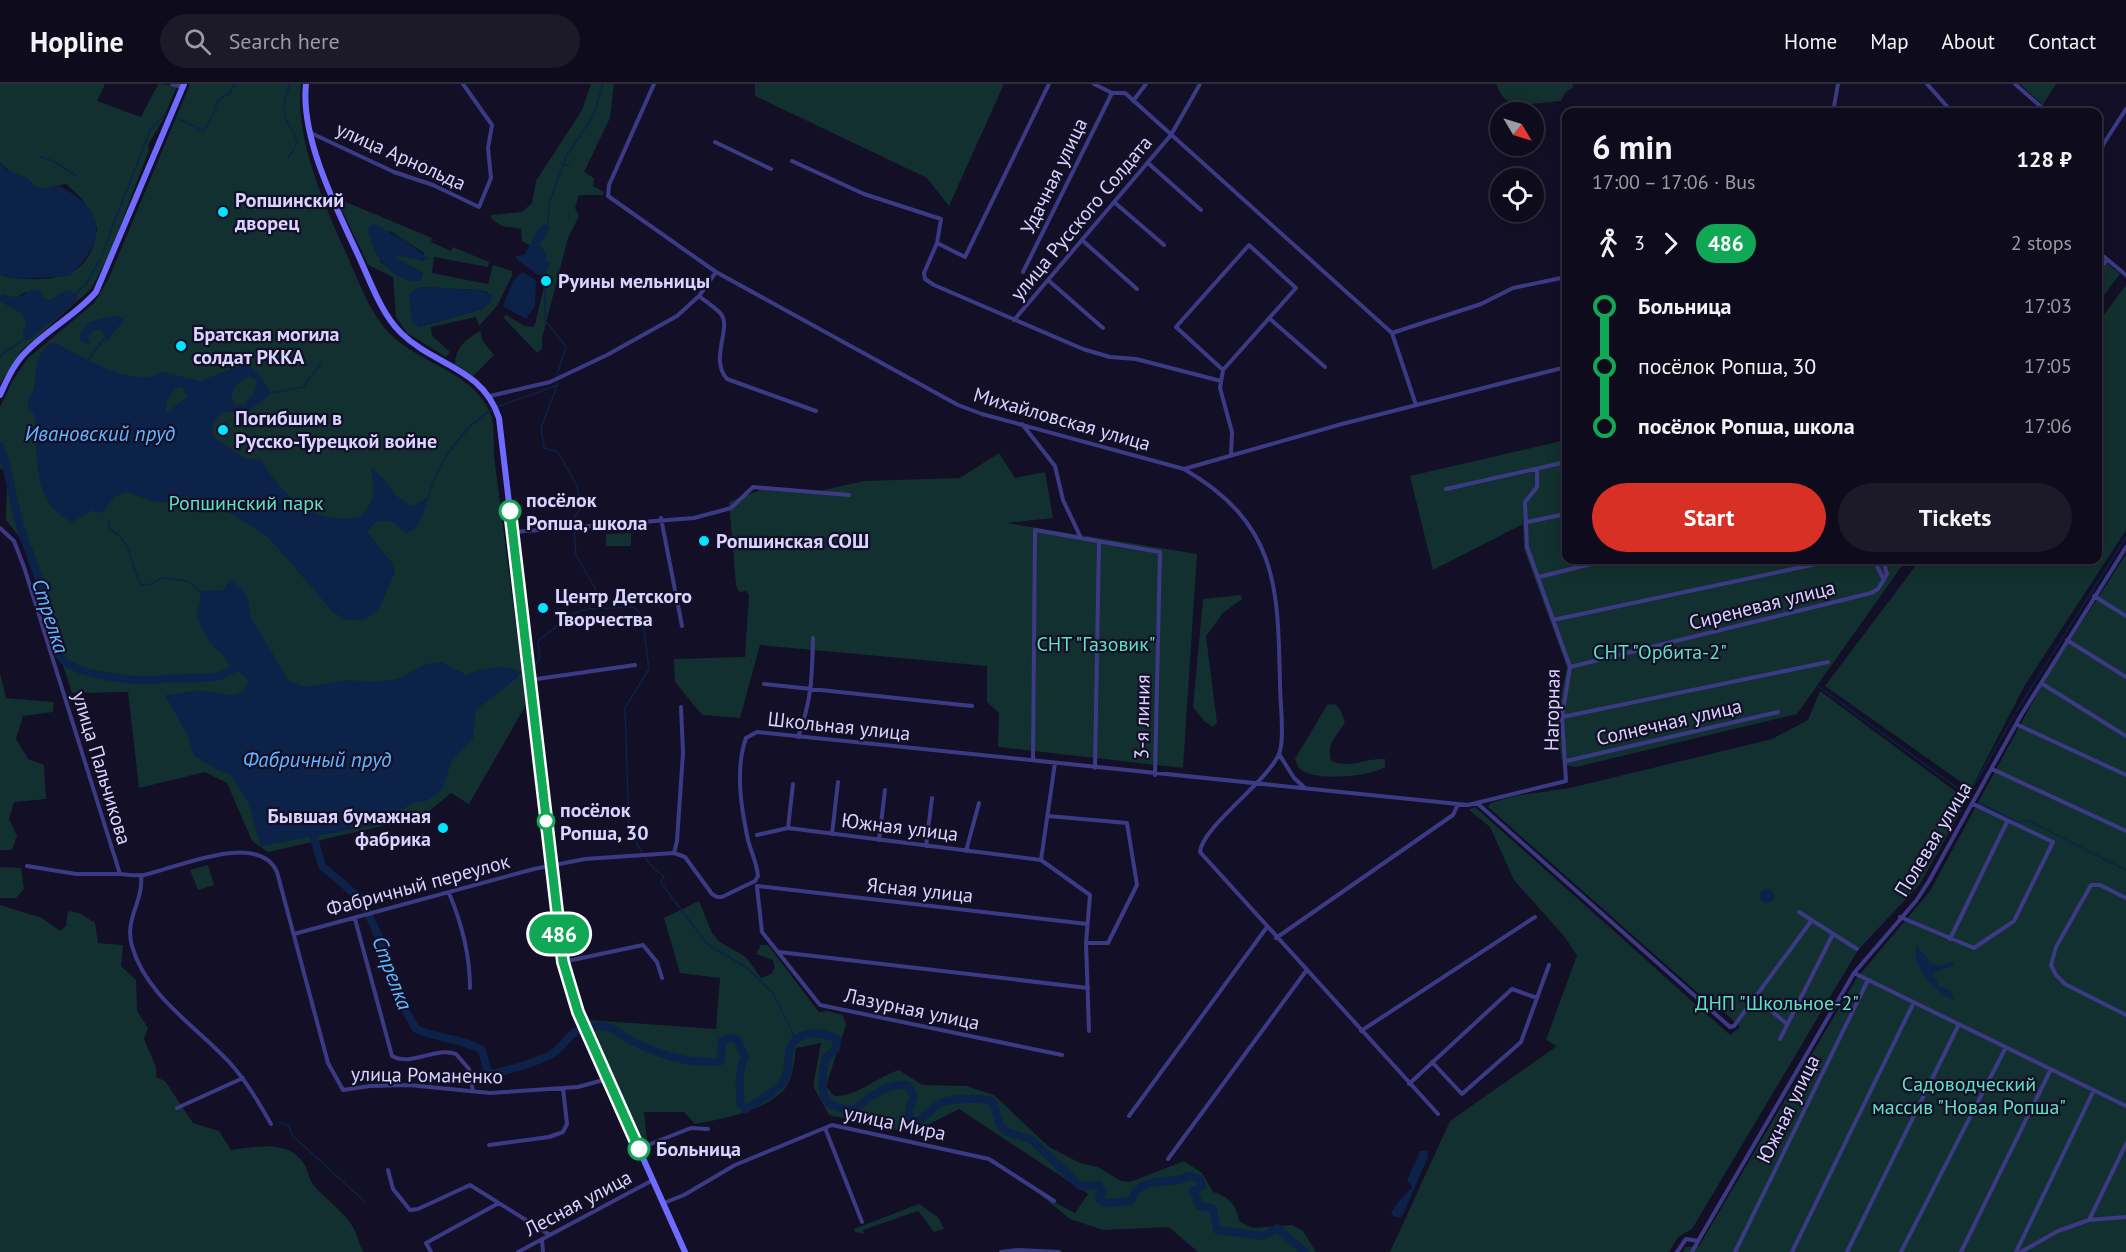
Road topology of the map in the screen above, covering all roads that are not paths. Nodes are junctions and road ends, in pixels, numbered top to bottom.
1 (172, 84) edge
2 (306, 84) edge
3 (463, 84) edge
4 (654, 84) edge
5 (1049, 84) edge
6 (1094, 84) edge
7 (1146, 84) edge
8 (1200, 84) edge
9 (1838, 84) edge
10 (1927, 84) edge
11 (2014, 84) edge
12 (183, 86) edge
13 (1112, 93) junction
14 (1133, 101) junction
15 (1834, 108) edge
16 (1948, 108) edge
17 (2042, 108) edge
18 (2126, 109) edge
19 (311, 133) junction
20 (1171, 135) junction
21 (715, 142) dead end
22 (2103, 146) edge
23 (792, 161) dead end
24 (1148, 163) junction
25 (771, 169) dead end
26 (1114, 202) junction
27 (1202, 210) dead end
28 (1082, 240) junction
29 (936, 243) junction
30 (1164, 245) dead end
31 (2102, 256) edge
32 (2107, 260) junction
33 (2102, 266) edge
34 (716, 272) junction
35 (1023, 272) dead end
36 (2126, 275) edge
37 (1562, 278) edge
38 (1048, 280) junction
39 (1137, 289) dead end
40 (699, 296) junction
41 (1269, 318) junction
42 (1014, 320) junction
43 (1103, 328) dead end
44 (1392, 333) junction
45 (1325, 367) dead end
46 (1562, 368) edge
47 (1223, 370) junction
48 (1221, 381) junction
49 (0, 395) edge
50 (490, 396) junction
51 (1416, 405) junction
52 (816, 411) dead end
53 (1022, 424) junction
54 (1231, 455) junction
55 (1562, 463) edge
56 (1184, 469) junction
57 (1537, 470) junction
58 (1446, 489) dead end
59 (849, 495) dead end
60 (1562, 515) edge
61 (661, 519) junction
62 (1527, 522) junction
63 (0, 528) edge
64 (512, 532) junction
65 (1081, 538) junction
66 (1098, 541) junction
67 (2126, 547) edge
68 (2121, 555) junction
69 (2126, 558) edge
70 (1591, 564) edge
71 (1816, 564) edge
72 (1876, 564) edge
73 (1885, 564) edge
74 (1539, 577) junction
75 (1883, 578) junction
76 (2094, 596) junction
77 (2126, 616) edge
78 (1553, 620) junction
79 (682, 626) dead end
80 (813, 638) dead end
81 (2067, 640) junction
82 (1828, 662) dead end
83 (635, 664) dead end
84 (1570, 667) junction
85 (2126, 677) edge
86 (530, 680) junction
87 (2041, 683) junction
88 (764, 684) dead end
89 (812, 689) junction
90 (972, 706) dead end
91 (681, 707) dead end
92 (1778, 712) dead end
93 (1562, 717) junction
94 (2016, 724) junction
95 (2126, 736) edge
96 (798, 737) junction
97 (1279, 754) junction
98 (1033, 760) junction
99 (1566, 761) junction
100 (1055, 763) junction
101 (1095, 768) junction
102 (1992, 769) junction
103 (1155, 775) junction
104 (2126, 775) edge
105 (1566, 781) joint
106 (838, 782) dead end
107 (1255, 783) junction
108 (793, 784) dead end
109 (1305, 788) junction
110 (885, 790) dead end
111 (932, 798) dead end
112 (979, 803) dead end
113 (1477, 803) junction
114 (1458, 804) junction
115 (1973, 804) junction
116 (1048, 816) junction
117 (2007, 822) junction
118 (788, 828) junction
119 (2126, 831) edge
120 (832, 834) junction
121 (757, 835) dead end
122 (879, 840) junction
123 (926, 846) junction
124 (966, 851) junction
125 (674, 853) junction
126 (1041, 860) junction
127 (270, 861) joint
128 (27, 866) dead end
129 (551, 866) junction
130 (120, 874) junction
131 (141, 876) junction
132 (755, 881) junction
133 (757, 886) junction
134 (449, 893) junction
135 (2126, 898) edge
136 (1800, 912) dead end
137 (1535, 917) dead end
138 (1900, 917) junction
139 (357, 918) junction
140 (1812, 920) junction
141 (1087, 924) junction
142 (1267, 927) junction
143 (1833, 933) junction
144 (294, 934) junction
145 (1276, 938) junction
146 (1950, 939) junction
147 (1086, 943) junction
148 (1857, 949) dead end
149 (779, 953) junction
150 (563, 962) junction
151 (1549, 965) dead end
152 (1306, 971) junction
153 (1854, 973) junction
154 (662, 978) dead end
155 (1868, 980) junction
156 (470, 988) dead end
157 (1088, 988) junction
158 (1755, 997) junction
159 (1537, 998) junction
160 (1914, 1002) junction
161 (2126, 1015) edge
162 (1787, 1024) junction
163 (1959, 1024) junction
164 (1089, 1031) dead end
165 (1361, 1031) junction
166 (1780, 1039) dead end
167 (2006, 1047) junction
168 (1062, 1055) dead end
169 (1432, 1062) junction
170 (2051, 1069) junction
171 (243, 1078) junction
172 (607, 1079) junction
173 (1408, 1084) junction
174 (563, 1088) junction
175 (2094, 1090) junction
176 (473, 1092) junction
177 (2126, 1106) edge
178 (177, 1108) dead end
179 (1438, 1114) dead end
180 (1129, 1116) dead end
181 (271, 1124) dead end
182 (825, 1128) junction
183 (708, 1129) dead end
184 (2126, 1143) edge
185 (489, 1145) dead end
186 (639, 1149) junction
187 (1168, 1159) dead end
188 (388, 1170) dead end
189 (653, 1180) junction
190 (1054, 1201) dead end
191 (499, 1203) junction
192 (663, 1203) junction
193 (2126, 1217) edge
194 (2089, 1220) junction
195 (862, 1222) dead end
196 (549, 1235) junction
197 (542, 1240) junction
198 (1698, 1241) junction
199 (431, 1252) edge
200 (518, 1252) edge
201 (543, 1252) edge
202 (685, 1252) edge
203 (1001, 1252) edge
204 (1059, 1252) edge
205 (1677, 1252) edge
206 (1692, 1252) edge
207 (1735, 1252) edge
208 (1792, 1252) edge
209 (1847, 1252) edge
210 (1901, 1252) edge
211 (1961, 1252) edge
212 (2016, 1252) edge
213 (2021, 1252) edge

1 - 12 street
2 - 19 main road
3 - 19 street, улица Арнольда
4 - 34 street, Михайловская улица
5 - 29 street
6 - 13 street
7 - 14 street
8 - 20 street, улица Русского Солдата
9 - 15 street
10 - 16 street
11 - 17 street
12 - 49 main road
13 - 14 street
13 - 35 street, Удачная улица
14 - 20 street
18 - 22 street
19 - 50 main road
20 - 24 street, улица Русского Солдата
20 - 44 street
21 - 25 street
23 - 29 street
24 - 26 street, улица Русского Солдата
24 - 27 street
26 - 28 street, улица Русского Солдата
26 - 30 street
28 - 38 street, улица Русского Солдата
28 - 39 street
29 - 42 street
31 - 32 street
32 - 33 street
32 - 36 street
34 - 40 street
34 - 53 street, Михайловская улица
37 - 44 street
38 - 42 street, улица Русского Солдата
38 - 43 street
40 - 50 street
40 - 52 street
41 - 45 street
41 - 47 street
41 - 47 street
42 - 48 street
44 - 51 street
46 - 51 street
47 - 48 street
48 - 54 street
50 - 64 main road
51 - 54 street
53 - 56 street, Михайловская улица
53 - 65 street
54 - 56 street
55 - 57 street
56 - 97 street
57 - 58 street
57 - 62 street, Нагорная
59 - 61 street
60 - 62 street
61 - 64 street
61 - 79 street
62 - 74 street, Нагорная
63 - 130 street, улица Пальчикова
64 - 86 main road
65 - 66 street
65 - 98 street
66 - 101 street
66 - 103 street, 3-я линия
67 - 68 street, Полевая улица
68 - 69 street
68 - 76 street, Полевая улица
70 - 74 street
71 - 78 street
72 - 75 street
73 - 75 street
74 - 78 street, Нагорная
75 - 84 street, Сиреневая улица
76 - 77 street
76 - 81 street, Полевая улица
78 - 84 street, Нагорная
80 - 89 street
81 - 85 street
81 - 87 street, Полевая улица
82 - 93 street
83 - 86 street
84 - 93 street, Нагорная
86 - 129 main road
87 - 94 street, Полевая улица
87 - 95 street
88 - 89 street
89 - 90 street
89 - 96 street
91 - 125 street
92 - 99 street, Солнечная улица
93 - 99 street, Нагорная
94 - 102 street, Полевая улица
94 - 104 street
96 - 98 street, Школьная улица
96 - 132 street, Школьная улица
97 - 107 street
97 - 109 street
98 - 100 street, Школьная улица
99 - 105 street, Нагорная
100 - 101 street, Школьная улица
100 - 116 street
101 - 103 street, Школьная улица
102 - 115 street, Полевая улица
102 - 119 street
103 - 107 street, Школьная улица
105 - 113 street, Школьная улица
106 - 120 street
107 - 109 street, Школьная улица
107 - 142 street
108 - 118 street
109 - 114 street, Школьная улица
110 - 122 street
111 - 123 street
112 - 124 street
113 - 114 street, Школьная улица
113 - 158 street
114 - 145 street
115 - 117 street
115 - 138 street, Полевая улица
116 - 126 street
116 - 147 street
117 - 146 street
117 - 146 street
118 - 120 street, Южная улица
118 - 121 street, Южная улица
120 - 122 street, Южная улица
122 - 123 street, Южная улица
123 - 124 street, Южная улица
124 - 126 street, Южная улица
125 - 129 street
125 - 132 street
126 - 141 street
127 - 131 street, улица Пальчикова
127 - 144 street, улица Романенко
128 - 130 street
129 - 134 street, Фабричный переулок
129 - 150 main road
130 - 131 street, улица Пальчикова
131 - 171 street
132 - 133 street
133 - 141 street, Ясная улица
133 - 149 street, Лазурная улица
134 - 139 street, Фабричный переулок
134 - 156 street
135 - 161 street
136 - 140 street
137 - 165 street
138 - 146 street
138 - 153 street, Полевая улица
139 - 144 street, Фабричный переулок
139 - 176 street
140 - 143 street
140 - 158 street
141 - 147 street
142 - 145 street
142 - 180 street
143 - 148 street
143 - 162 street
144 - 176 street, улица Романенко
145 - 152 street
147 - 157 street
149 - 157 street
149 - 168 street, Лазурная улица
150 - 154 street
150 - 172 main road
151 - 159 street
152 - 165 street
152 - 187 street
153 - 155 street
153 - 198 street, Полевая улица
155 - 160 street
155 - 207 street, Южная улица
157 - 164 street
158 - 162 street
159 - 169 street
159 - 169 street
160 - 163 street
160 - 208 street
162 - 166 street
163 - 167 street
163 - 209 street
165 - 173 street
167 - 170 street
167 - 210 street
169 - 173 street
170 - 175 street
170 - 211 street
171 - 178 street
171 - 181 street
172 - 174 street, улица Романенко
172 - 186 main road
173 - 179 street
174 - 176 street, улица Романенко
174 - 185 street
175 - 177 street
175 - 212 street
182 - 190 street, улица Мира
182 - 192 street, улица Мира
182 - 195 street
183 - 186 street
184 - 194 street
186 - 189 main road
188 - 191 street
189 - 192 main road
189 - 196 street, Лесная улица
191 - 196 street
191 - 199 street
192 - 202 main road
193 - 194 street
194 - 213 street
196 - 197 street, Лесная улица
197 - 200 street, Лесная улица
197 - 201 street
198 - 205 street
198 - 206 street, Полевая улица
203 - 204 street

